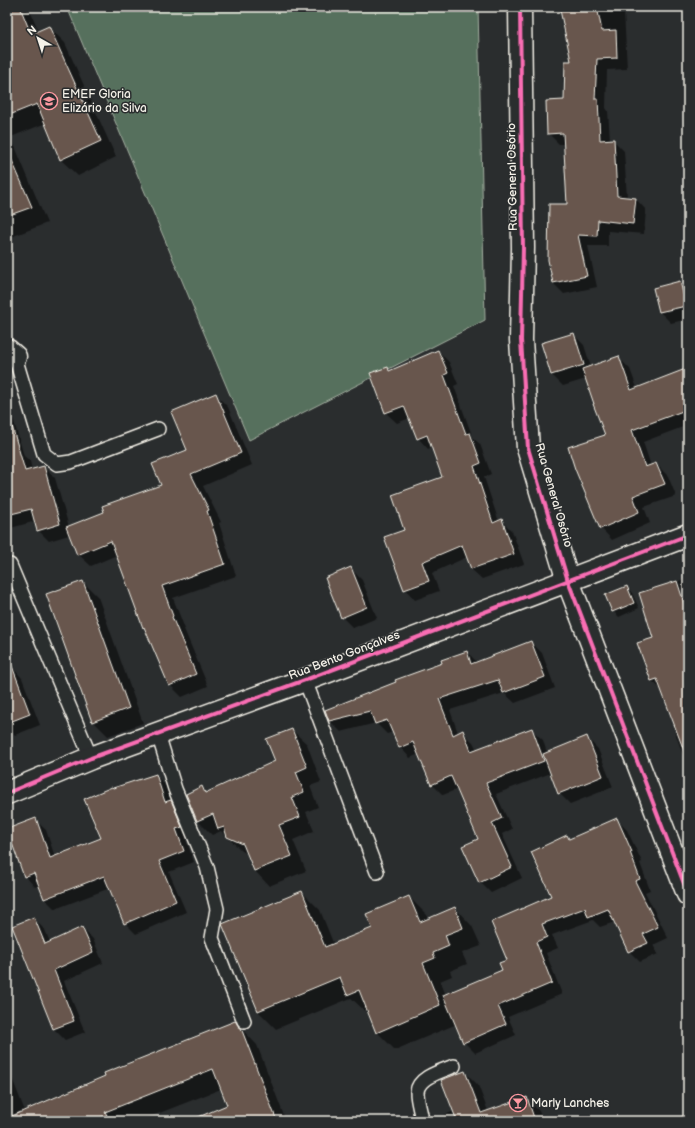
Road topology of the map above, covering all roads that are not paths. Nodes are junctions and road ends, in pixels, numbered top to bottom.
1 (520, 7) edge
2 (11, 353) edge
3 (158, 429) dead end
4 (688, 535) edge
5 (10, 566) dead end
6 (568, 581) junction
7 (305, 680) junction
8 (158, 734) junction
9 (91, 758) junction
10 (7, 793) edge
11 (377, 872) dead end
12 (688, 894) edge
13 (244, 1021) dead end
14 (454, 1066) dead end
15 (422, 1121) edge

1 - 6 street, Rua General Osório
2 - 3 lane
4 - 6 street, Rua Bento Gonçalves
5 - 9 lane
6 - 7 street, Rua Bento Gonçalves
6 - 12 street, Rua General Osório
7 - 8 street, Rua Bento Gonçalves
7 - 11 lane
8 - 9 street, Rua Bento Gonçalves
8 - 13 lane
9 - 10 street, Rua Bento Gonçalves
14 - 15 lane

